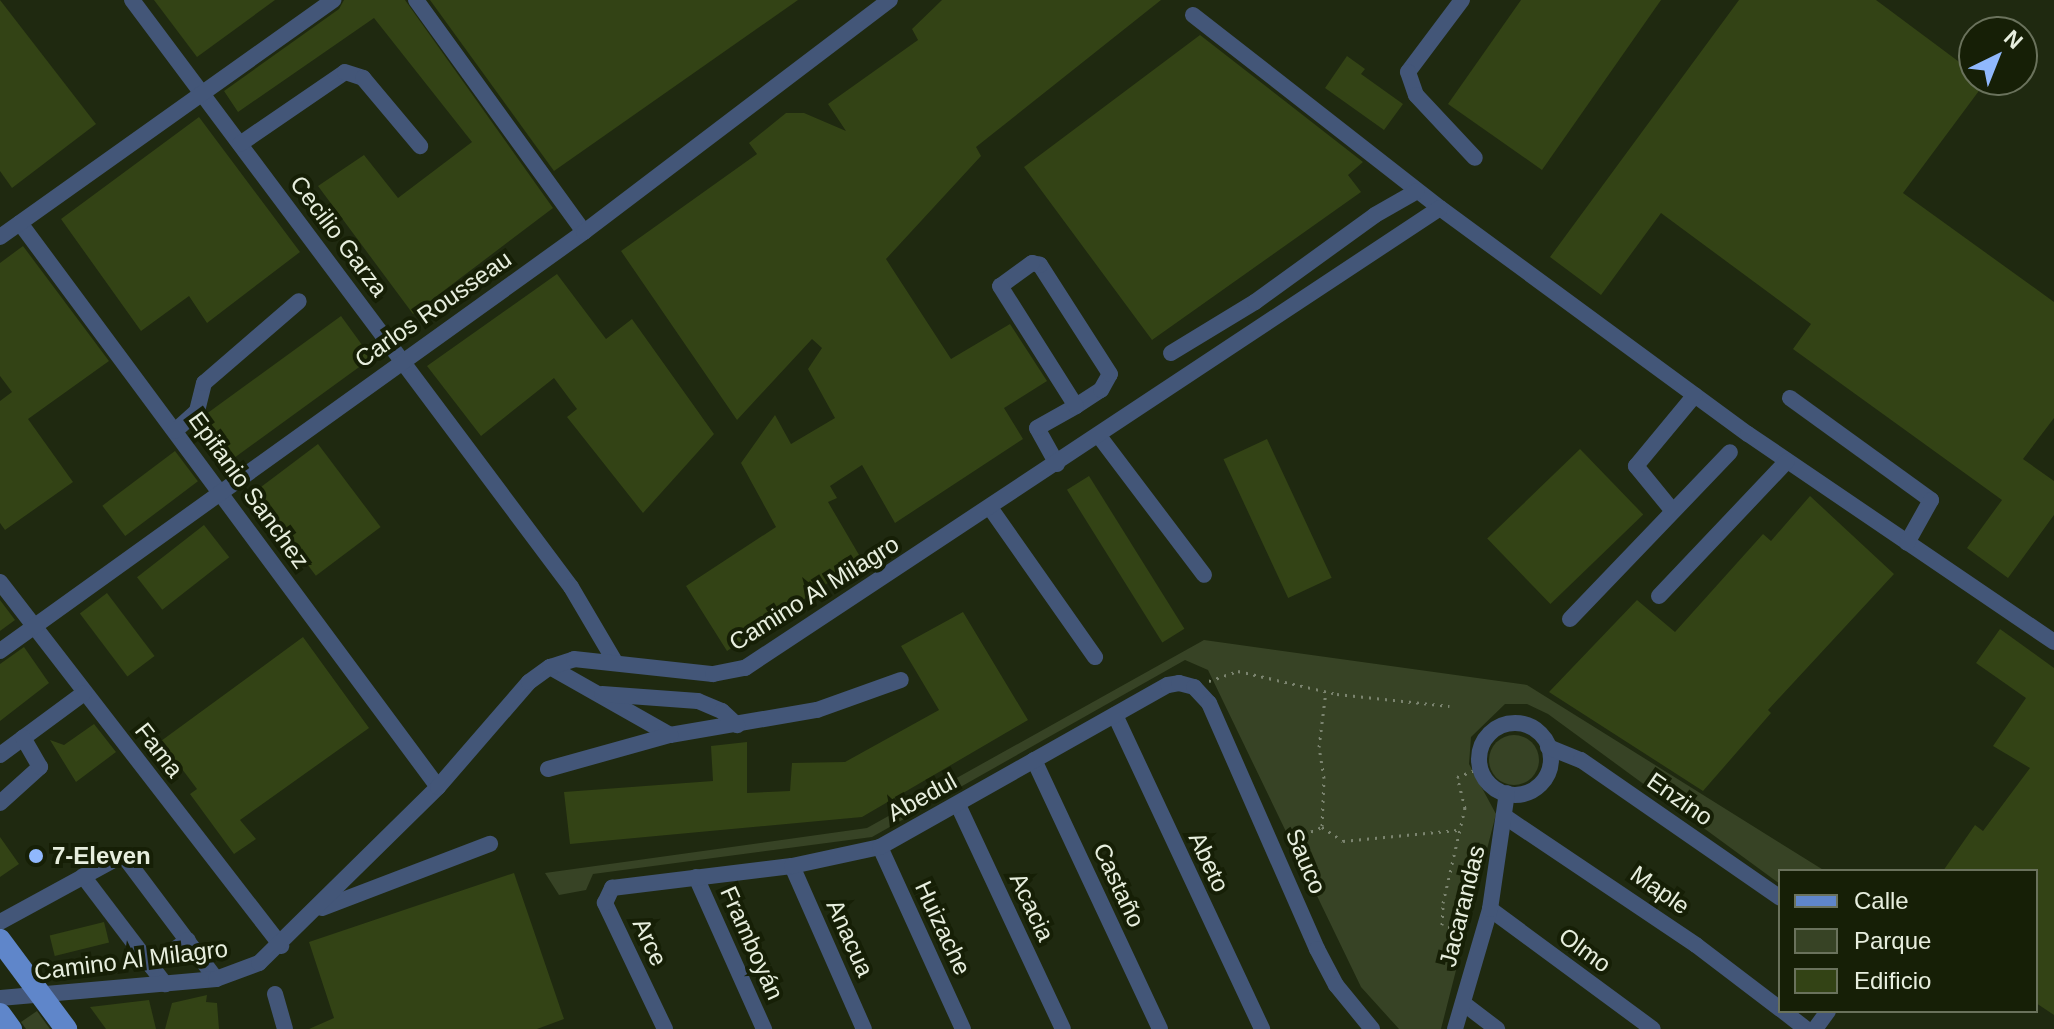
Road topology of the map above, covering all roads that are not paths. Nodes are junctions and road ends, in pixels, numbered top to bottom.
1 (132, 0) edge
2 (333, 0) edge
3 (416, 0) edge
4 (890, 0) edge
5 (1462, 0) edge
6 (1193, 15) dead end
7 (201, 93) junction
8 (240, 144) junction
9 (420, 146) dead end
10 (1475, 158) dead end
11 (1417, 191) junction
12 (1440, 208) junction
13 (20, 223) junction
14 (584, 232) junction
15 (0, 237) edge
16 (299, 301) dead end
17 (1171, 353) dead end
18 (402, 361) junction
19 (1695, 395) junction
20 (1790, 398) dead end
21 (1076, 406) junction
22 (175, 431) junction
23 (1099, 436) junction
24 (1730, 452) dead end
25 (1787, 461) junction
26 (1057, 464) junction
27 (220, 491) junction
28 (991, 509) junction
29 (1672, 510) junction
30 (1907, 543) junction
31 (1204, 575) dead end
32 (0, 582) edge
33 (1659, 596) dead end
34 (1570, 619) dead end
35 (32, 627) junction
36 (2054, 642) edge
37 (0, 651) edge
38 (1095, 657) dead end
39 (614, 660) junction
40 (550, 667) junction
41 (901, 680) dead end
42 (1194, 687) joint
43 (84, 693) junction
44 (597, 693) junction
45 (1115, 715) junction
46 (737, 725) junction
47 (670, 735) junction
48 (23, 737) junction
49 (1548, 747) junction
50 (0, 755) edge
51 (1034, 760) junction
52 (548, 769) dead end
53 (438, 787) junction
54 (1507, 793) junction
55 (0, 803) edge
56 (958, 805) junction
57 (1507, 818) junction
58 (490, 844) dead end
59 (880, 847) junction
60 (792, 866) junction
61 (83, 876) junction
62 (696, 877) junction
63 (625, 883) joint
64 (1778, 897) edge
65 (1490, 909) junction
66 (317, 910) junction
67 (0, 922) edge
68 (0, 940) edge
69 (188, 940) junction
70 (281, 946) junction
71 (151, 966) junction
72 (216, 979) junction
73 (165, 984) junction
74 (275, 994) dead end
75 (41, 996) junction
76 (0, 998) edge
77 (1463, 1003) junction
78 (1778, 1008) edge
79 (1785, 1013) edge
80 (0, 1014) edge
81 (11, 1029) edge
82 (66, 1029) edge
83 (285, 1029) edge
84 (665, 1029) edge
85 (764, 1029) edge
86 (864, 1029) edge
87 (963, 1029) edge
88 (1063, 1029) edge
89 (1160, 1029) edge
90 (1262, 1029) edge
91 (1372, 1029) edge
92 (1455, 1029) edge
93 (1497, 1029) edge
94 (1653, 1029) edge
95 (1806, 1029) edge

1 - 7 street, Cecilio Garza
2 - 7 street
3 - 14 street
4 - 14 street, Carlos Rousseau
5 - 10 street
6 - 11 street
7 - 8 street, Cecilio Garza
7 - 13 street
8 - 9 street
8 - 18 street, Cecilio Garza
11 - 12 street
11 - 17 street
12 - 19 street
12 - 23 street, Camino Al Milagro
13 - 15 street
13 - 22 street, Epifanio Sanchez
14 - 18 street, Carlos Rousseau
16 - 22 street
18 - 27 street, Carlos Rousseau
18 - 39 street, Cecilio Garza
19 - 25 street
19 - 29 street
20 - 30 street
21 - 21 street
21 - 26 street
22 - 27 street, Epifanio Sanchez
23 - 26 street, Camino Al Milagro
23 - 31 street
24 - 29 street
25 - 30 street
25 - 33 street
26 - 28 street, Camino Al Milagro
27 - 35 street, Carlos Rousseau
27 - 53 street, Epifanio Sanchez
28 - 38 street
28 - 39 street, Camino Al Milagro
29 - 34 street
30 - 36 street
32 - 35 street, Fama
35 - 37 street, Carlos Rousseau
35 - 43 street, Fama
39 - 40 street, Camino Al Milagro
40 - 44 street
40 - 53 street, Camino Al Milagro
41 - 46 street
42 - 45 street, Abedul
42 - 91 street, Sauco
43 - 48 street
43 - 70 street, Fama
44 - 46 street
44 - 47 street
45 - 51 street, Abedul
45 - 90 street, Abeto
46 - 47 street
47 - 52 street
48 - 50 street
48 - 55 street
49 - 54 street
49 - 54 street
49 - 64 street, Enzino
51 - 56 street, Abedul
51 - 89 street, Castaño
53 - 66 street, Camino Al Milagro
54 - 57 street, Jacarandas
56 - 59 street, Abedul
56 - 88 street, Acacia
57 - 65 street, Jacarandas
57 - 78 street, Maple
58 - 66 street
59 - 60 street, Abedul
59 - 87 street, Huizache
60 - 62 street, Abedul
60 - 86 street, Anacua
61 - 67 street
61 - 69 street
61 - 71 street
62 - 63 street, Abedul
62 - 85 street, Framboyán
63 - 84 street, Arce
65 - 77 street, Jacarandas
65 - 94 street, Olmo
66 - 70 street, Camino Al Milagro
68 - 75 main road
69 - 71 street
69 - 72 street
70 - 72 street, Camino Al Milagro
71 - 73 street
72 - 73 street, Camino Al Milagro
73 - 75 street, Camino Al Milagro
74 - 83 street
75 - 76 street, Camino Al Milagro
75 - 82 main road
77 - 92 street, Jacarandas
77 - 93 street
79 - 95 street, Maple
80 - 81 main road

